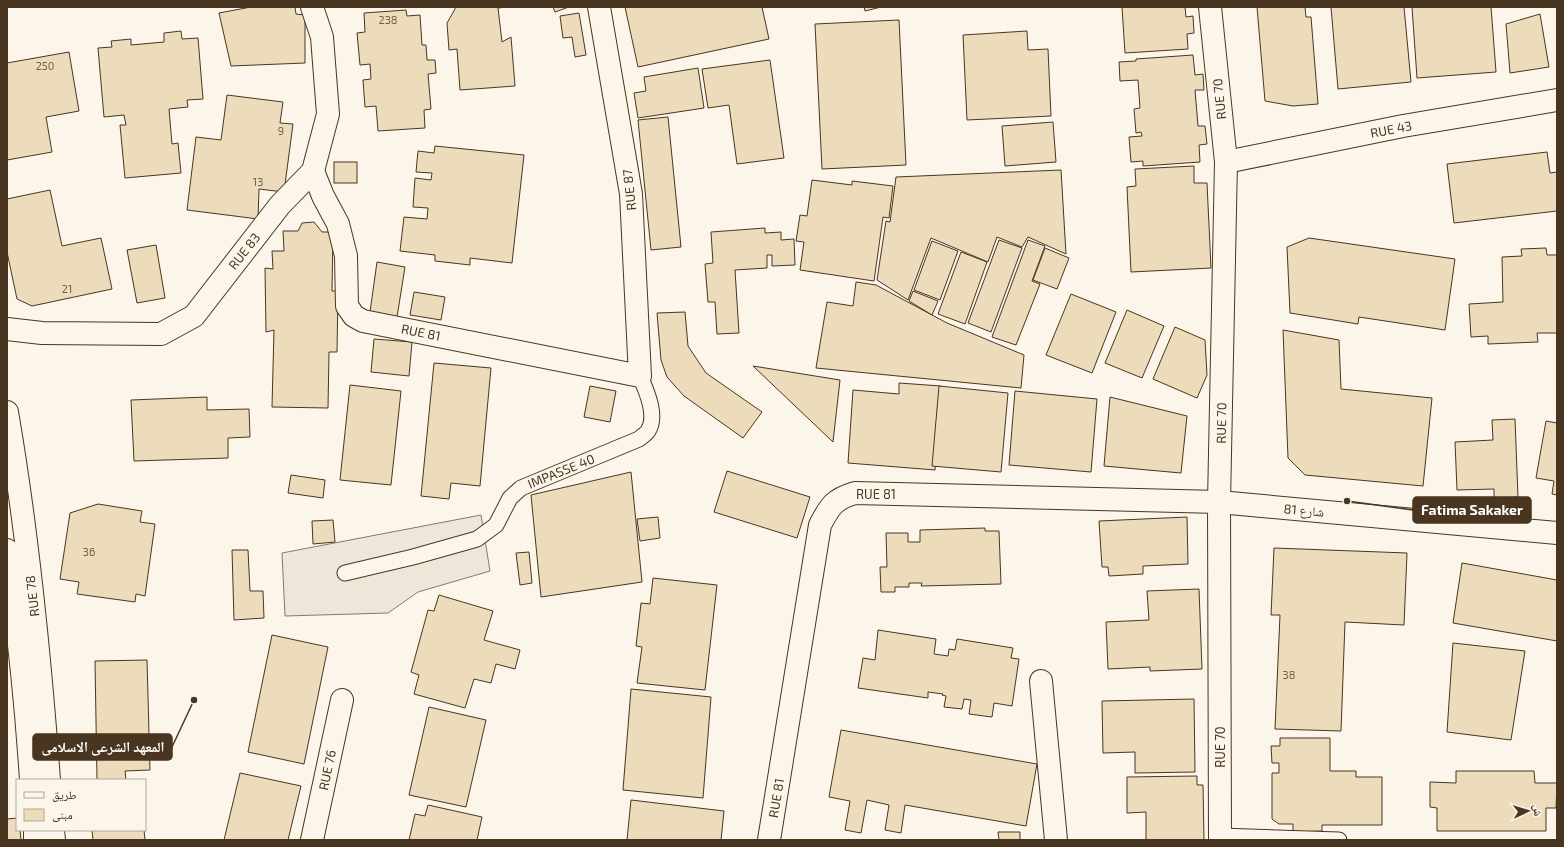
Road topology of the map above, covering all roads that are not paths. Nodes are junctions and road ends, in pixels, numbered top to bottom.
1 (312, 7) edge
2 (599, 7) edge
3 (1210, 7) edge
4 (1557, 100) edge
5 (1226, 162) junction
6 (313, 171) junction
7 (7, 329) edge
8 (640, 376) junction
9 (7, 412) edge
10 (1219, 502) junction
11 (1557, 534) edge
12 (7, 550) edge
13 (345, 573) dead end
14 (13, 630) edge
15 (1042, 681) dead end
16 (342, 700) dead end
17 (31, 779) edge
18 (49, 779) edge
19 (1220, 838) edge
20 (312, 840) edge
21 (769, 840) edge
22 (1056, 840) edge
23 (1339, 840) edge

1 - 6 street, RUE 83
2 - 8 street, RUE 87
3 - 5 street, RUE 70
4 - 5 street, RUE 43
5 - 10 street, RUE 70
6 - 7 street, RUE 83
6 - 8 street, RUE 81
8 - 13 lane, IMPASSE 40
9 - 18 street, RUE 78
10 - 11 street, شارع 81
10 - 19 street, RUE 70
10 - 21 street, RUE 81
12 - 14 street
14 - 17 street
15 - 22 street
16 - 20 street, RUE 76
19 - 23 lane

